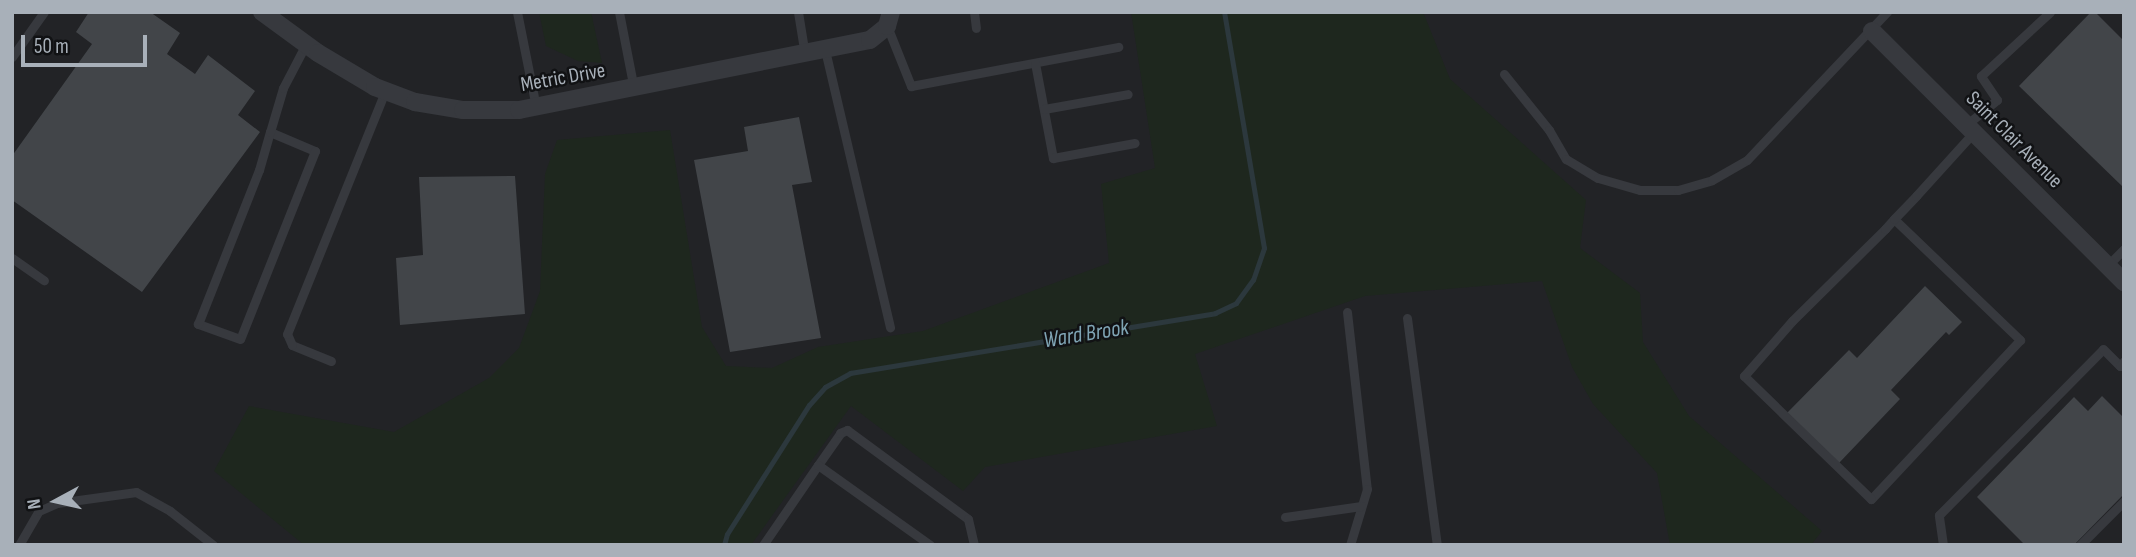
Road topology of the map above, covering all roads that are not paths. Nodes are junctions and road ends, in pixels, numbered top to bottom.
1 (44, 12) edge
2 (262, 12) edge
3 (517, 12) edge
4 (619, 12) edge
5 (797, 12) edge
6 (974, 12) edge
7 (1887, 12) edge
8 (2050, 12) edge
9 (889, 19) edge
10 (976, 28) dead end
11 (1872, 31) junction
12 (306, 44) junction
13 (1118, 47) dead end
14 (825, 50) junction
15 (805, 54) junction
16 (12, 57) edge
17 (1035, 63) junction
18 (1504, 75) dead end
19 (634, 89) junction
20 (385, 91) junction
21 (1128, 94) dead end
22 (536, 107) junction
23 (1044, 109) junction
24 (1970, 129) junction
25 (270, 132) junction
26 (1135, 143) dead end
27 (1894, 219) junction
28 (2124, 249) edge
29 (12, 258) edge
30 (2107, 265) junction
31 (44, 280) dead end
32 (2124, 282) edge
33 (1347, 313) dead end
34 (1407, 318) dead end
35 (890, 327) dead end
36 (331, 360) dead end
37 (2122, 365) edge
38 (818, 465) junction
39 (2124, 501) edge
40 (1362, 506) junction
41 (1285, 517) dead end
42 (19, 545) edge
43 (213, 545) edge
44 (763, 545) edge
45 (930, 545) edge
46 (974, 545) edge
47 (1350, 545) edge
48 (1437, 545) edge
49 (1943, 545) edge
50 (2080, 545) edge

1 - 16 lane
2 - 12 street, Metric Drive
3 - 22 lane
4 - 19 lane
5 - 15 lane
6 - 10 lane
7 - 11 lane
8 - 24 lane
9 - 14 street, Metric Drive
9 - 17 lane
11 - 18 lane
11 - 24 street, Saint Clair Avenue
12 - 20 street, Metric Drive
12 - 25 lane
13 - 17 lane
14 - 15 street, Metric Drive
14 - 35 lane
15 - 19 street, Metric Drive
17 - 23 lane
19 - 22 street, Metric Drive
20 - 22 street, Metric Drive
20 - 36 lane
21 - 23 lane
23 - 26 lane
24 - 27 lane
24 - 30 street, Saint Clair Avenue
25 - 25 lane
27 - 27 lane
28 - 30 lane
29 - 31 lane
30 - 32 street, Saint Clair Avenue
33 - 40 lane
34 - 48 lane
37 - 49 lane
38 - 44 lane
38 - 45 lane
38 - 46 lane
39 - 50 lane
40 - 41 lane
40 - 47 lane
42 - 43 lane

